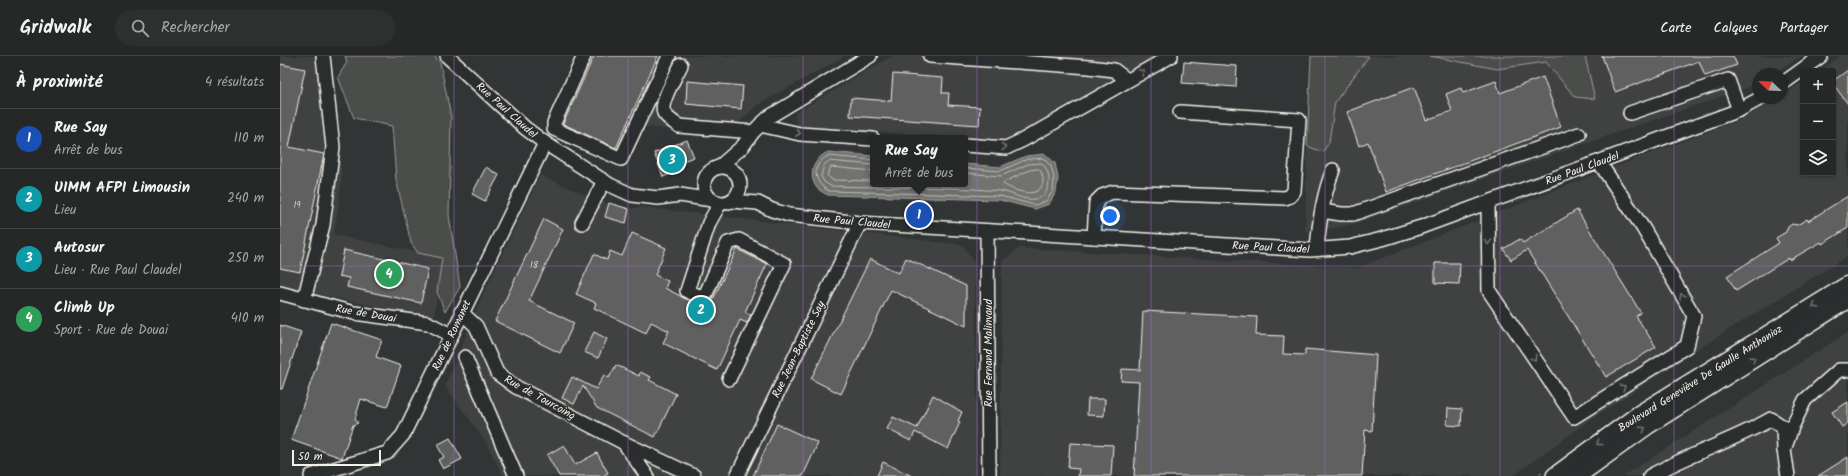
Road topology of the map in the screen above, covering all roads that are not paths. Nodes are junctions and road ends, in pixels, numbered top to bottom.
1 (323, 56) edge
2 (447, 56) edge
3 (584, 56) edge
4 (669, 56) edge
5 (870, 56) edge
6 (930, 56) edge
7 (1172, 56) edge
8 (1821, 56) edge
9 (680, 65) dead end
10 (1127, 80) junction
11 (1788, 80) edge
12 (1752, 103) edge
13 (1739, 110) junction
14 (1180, 112) dead end
15 (1630, 113) dead end
16 (757, 128) junction
17 (1579, 134) dead end
18 (870, 139) edge
19 (545, 143) junction
20 (968, 145) edge
21 (743, 146) junction
22 (1598, 162) junction
23 (719, 167) junction
24 (1333, 170) dead end
25 (705, 178) junction
26 (738, 179) junction
27 (604, 181) junction
28 (680, 195) junction
29 (721, 201) junction
30 (1488, 202) junction
31 (758, 203) junction
32 (1322, 211) junction
33 (582, 223) dead end
34 (860, 223) junction
35 (987, 231) junction
36 (1094, 237) junction
37 (1317, 249) junction
38 (1848, 285) edge
39 (280, 293) edge
40 (1848, 299) edge
41 (304, 300) junction
42 (462, 312) junction
43 (451, 335) junction
44 (465, 357) dead end
45 (1848, 370) edge
46 (729, 379) dead end
47 (624, 443) junction
48 (1784, 450) junction
49 (311, 476) edge
50 (516, 476) edge
51 (647, 476) edge
52 (694, 476) edge
53 (737, 476) edge
54 (989, 476) edge
55 (1555, 476) edge
56 (1577, 476) edge
57 (1650, 476) edge
58 (1788, 476) edge

1 - 41 street
2 - 19 street, Rue Paul Claudel
3 - 4 street
5 - 16 street
6 - 10 street
10 -> 7 street
8 - 11 street
9 - 16 street
20 -> 10 street
12 - 13 street, Rue Paul Claudel
13 - 15 street
13 - 22 street, Rue Paul Claudel
14 - 36 street
16 -> 18 street
16 - 21 street
17 - 32 street
19 - 27 street, Rue Paul Claudel
19 - 42 street, Rue de Romanet
21 - 23 street
21 - 26 street
22 - 30 street, Rue Paul Claudel
30 -> 22 street
23 - 25 street
23 - 26 street
24 - 32 street
25 - 28 street, Rue Paul Claudel
25 - 29 street
26 - 29 street
26 - 31 street, Rue Paul Claudel
27 - 28 street, Rue Paul Claudel
27 - 33 street
28 - 29 street, Rue Paul Claudel
29 - 31 street, Rue Paul Claudel
29 - 46 street
30 - 37 street, Rue Paul Claudel
31 - 34 street, Rue Paul Claudel
32 - 37 street
34 - 35 street, Rue Paul Claudel
34 - 53 street, Rue Jean-Baptiste Say
35 - 36 street, Rue Paul Claudel
35 - 54 street, Rue Fernand Malinvaud
36 - 37 street, Rue Paul Claudel
38 -> 55 main road, Boulevard Geneviève De Gaulle Anthonioz
39 - 41 street, Rue de Douai
56 -> 40 main road, Boulevard Geneviève De Gaulle Anthonioz
41 - 43 street, Rue de Douai
42 - 43 street, Rue de Romanet
42 - 47 street, Rue de Tourcoing
43 - 49 street, Rue de Romanet
44 - 50 street
45 - 48 street
47 - 51 street, Rue de Tourcoing
47 - 52 street, Rue de Tourcoing
48 - 57 street
48 - 58 street

